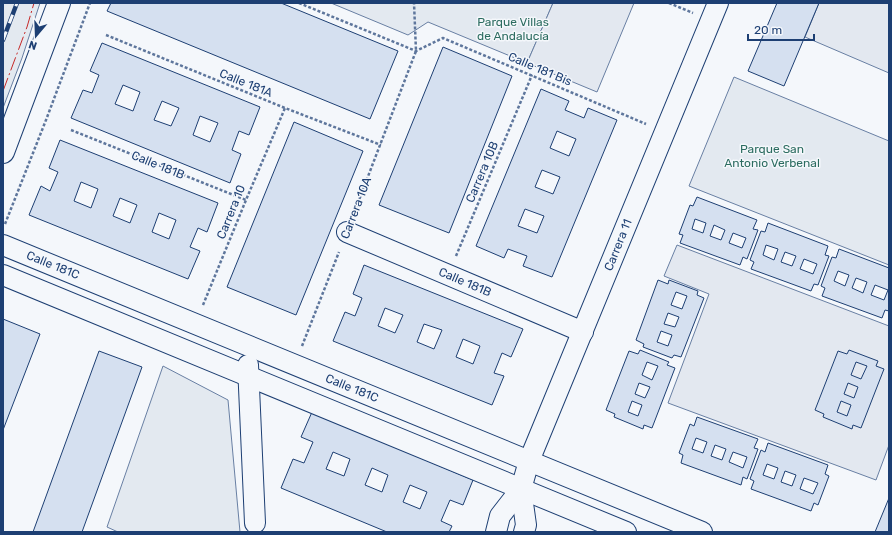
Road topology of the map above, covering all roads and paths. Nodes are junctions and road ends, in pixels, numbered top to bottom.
1 (59, 3) edge
2 (90, 3) edge
3 (298, 3) edge
4 (414, 3) edge
5 (718, 3) edge
6 (106, 35) dead end
7 (416, 51) junction
8 (532, 76) junction
9 (285, 108) junction
10 (71, 130) dead end
11 (664, 132) junction
12 (381, 144) junction
13 (3, 152) edge
14 (246, 200) junction
15 (3, 230) edge
16 (347, 232) junction
17 (3, 245) edge
18 (3, 275) edge
19 (448, 275) junction
20 (196, 324) junction
21 (583, 332) junction
22 (248, 345) junction
23 (295, 365) junction
24 (249, 376) junction
25 (529, 461) junction
26 (520, 489) junction
27 (255, 523) dead end
28 (496, 532) edge
29 (524, 532) edge
30 (626, 532) edge
31 (702, 532) edge

1 - 13 main road
2 - 15 path
3 - 7 path
4 - 7 path
5 - 11 street, Carrera 11
6 - 9 path, Calle 181A
7 - 8 path, Calle 181 Bis
7 - 12 path, Carrera 10A
8 - 11 path, Calle 181 Bis
8 - 19 path, Carrera 10B
9 - 12 path, Calle 181A
9 - 14 path, Carrera 10
10 - 14 path, Calle 181B
11 - 21 street, Carrera 11
12 - 16 path, Carrera 10A
14 - 20 path, Carrera 10
16 - 19 street, Calle 181B
16 - 23 path, Carrera 10A
17 - 20 street, Calle 181C
18 - 24 street
19 - 21 street, Calle 181B
20 - 22 street, Calle 181C
21 - 25 street, Carrera 11
22 - 23 street, Calle 181C
22 - 24 street
23 - 25 street, Calle 181C
24 - 26 street
24 - 27 street
25 - 26 street, Carrera 11
25 - 31 street, Calle 181C
26 - 28 street, Carrera 11
26 - 29 street, Carrera 11
26 - 30 street

